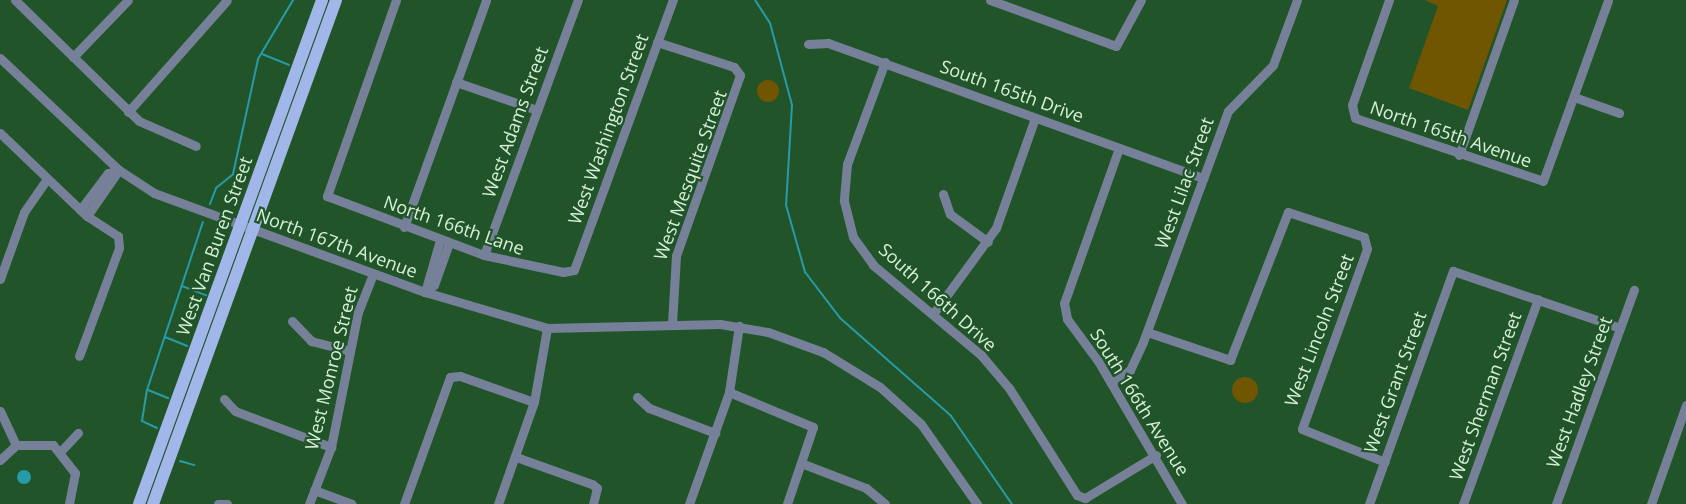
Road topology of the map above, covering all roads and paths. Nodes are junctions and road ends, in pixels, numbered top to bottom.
1 (128, 0) edge
2 (227, 0) edge
3 (322, 0) edge
4 (336, 0) edge
5 (396, 0) edge
6 (486, 0) edge
7 (578, 0) edge
8 (673, 0) edge
9 (990, 0) edge
10 (1141, 0) edge
11 (1297, 0) edge
12 (1389, 0) edge
13 (1514, 0) edge
14 (1608, 0) edge
15 (20, 2) edge
16 (657, 42) junction
17 (808, 44) dead end
18 (0, 57) edge
19 (73, 57) junction
20 (885, 62) junction
21 (456, 82) junction
22 (1574, 97) junction
23 (537, 110) junction
24 (129, 112) junction
25 (1619, 113) dead end
26 (1035, 118) junction
27 (0, 133) edge
28 (196, 146) dead end
29 (1119, 148) junction
30 (1459, 155) junction
31 (119, 170) junction
32 (47, 178) junction
33 (1203, 178) junction
34 (943, 194) dead end
35 (83, 213) junction
36 (404, 227) junction
37 (246, 228) junction
38 (444, 242) junction
39 (988, 242) junction
40 (484, 255) junction
41 (574, 270) joint
42 (373, 274) junction
43 (0, 279) edge
44 (1634, 291) dead end
45 (425, 292) junction
46 (1538, 299) junction
47 (933, 314) junction
48 (292, 321) dead end
49 (672, 323) junction
50 (739, 326) junction
51 (547, 328) junction
52 (1620, 328) junction
53 (1147, 332) junction
54 (350, 351) junction
55 (79, 356) dead end
56 (1112, 383) junction
57 (729, 393) junction
58 (637, 397) dead end
59 (224, 399) dead end
60 (534, 402) junction
61 (1686, 405) edge
62 (0, 411) edge
63 (78, 433) dead end
64 (715, 433) junction
65 (16, 445) junction
66 (331, 447) junction
67 (61, 452) junction
68 (1156, 455) junction
69 (516, 457) junction
70 (0, 460) edge
71 (1384, 462) junction
72 (801, 463) junction
73 (314, 490) junction
74 (69, 504) edge
75 (139, 504) edge
76 (153, 504) edge
77 (309, 504) edge
78 (352, 504) edge
79 (404, 504) edge
80 (498, 504) edge
81 (593, 504) edge
82 (689, 504) edge
83 (787, 504) edge
84 (885, 504) edge
85 (976, 504) edge
86 (1182, 504) edge
87 (1369, 504) edge
88 (1462, 504) edge
89 (1556, 504) edge
90 (1651, 504) edge

1 - 19 street
2 - 24 street
3 - 37 main road, West Van Buren Street
4 - 37 main road, West Van Buren Street
5 - 36 street, North 166th Lane
6 - 21 street
7 - 23 street, West Adams Street
8 - 16 street, West Washington Street
9 - 10 street
11 - 33 street, West Lilac Street
12 - 30 street, North 165th Avenue
13 - 30 street
14 - 22 street
15 - 19 street
16 - 41 street, West Washington Street
16 - 49 street, West Mesquite Street
17 - 20 street, South 165th Drive
18 - 31 street, North 167th Avenue
19 - 24 street
20 - 26 street, South 165th Drive
20 - 47 street, South 166th Drive
21 - 23 street
21 - 36 street
22 - 25 street
22 - 30 street, North 165th Avenue
23 - 40 street, West Adams Street
24 - 28 street
26 - 29 street, South 165th Drive
26 - 39 street
27 - 32 street
29 - 33 street, South 165th Drive
29 - 56 street, South 166th Avenue
31 - 35 street
31 - 37 street, North 167th Avenue
32 - 35 street
32 - 43 street
33 - 53 street, West Lilac Street
34 - 39 street
35 - 55 street
36 - 38 street, North 166th Lane
37 - 42 street, North 167th Avenue
37 - 75 main road, West Van Buren Street
37 - 76 main road, West Van Buren Street
38 - 40 street, North 166th Lane
38 - 45 street
39 - 47 street
40 - 41 street, North 166th Lane
42 - 45 street, North 167th Avenue
42 - 54 street, West Monroe Street
44 - 52 street, West Hadley Street
45 - 51 street, North 167th Avenue
46 - 52 street
46 - 71 street, West Grant Street
46 - 88 street, West Sherman Street
47 - 68 street, South 166th Drive
48 - 54 street
49 - 50 street, North 167th Avenue
49 - 51 street, North 167th Avenue
50 - 57 street
50 - 85 street, North 167th Avenue
51 - 60 street
52 - 89 street, West Hadley Street
53 - 56 street, West Lilac Street
53 - 71 street, West Lincoln Street
54 - 66 street, West Monroe Street
56 - 68 street, South 166th Avenue
57 - 64 street
57 - 72 street
58 - 64 street
59 - 66 street
60 - 69 street
60 - 79 street
61 - 90 street
62 - 65 street
63 - 67 street
64 - 82 street
65 - 67 street
65 - 70 street
66 - 73 street, West Monroe Street
67 - 74 street
68 - 86 street, South 166th Avenue
69 - 80 street
69 - 81 street
71 - 87 street, West Grant Street
72 - 83 street
72 - 84 street
73 - 77 street, West Monroe Street
73 - 78 street

